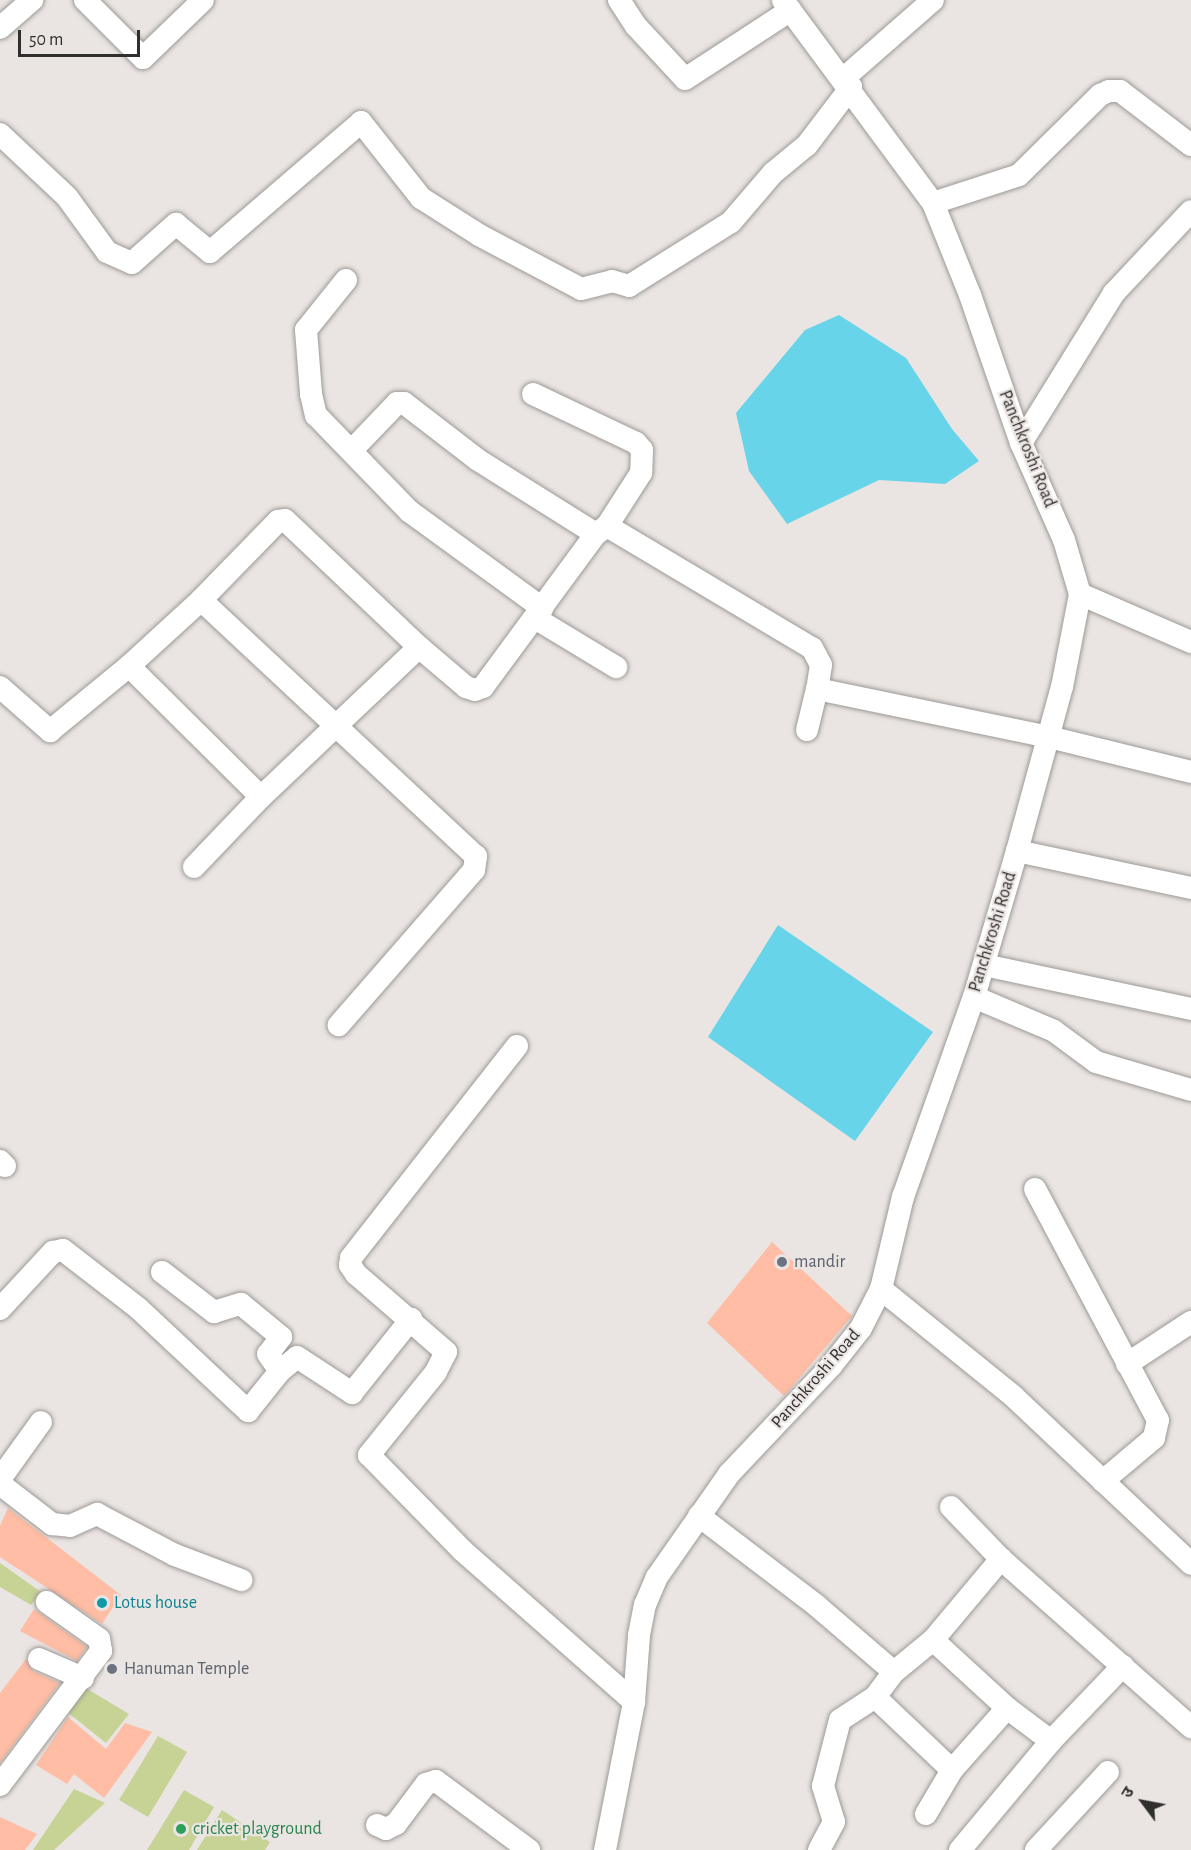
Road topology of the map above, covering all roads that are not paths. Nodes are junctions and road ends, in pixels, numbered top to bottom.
1 (32, 0) edge
2 (85, 0) edge
3 (203, 0) edge
4 (619, 0) edge
5 (933, 0) edge
6 (787, 5) edge
7 (0, 28) edge
8 (847, 83) junction
9 (0, 134) edge
10 (1191, 145) edge
11 (933, 203) junction
12 (1188, 219) edge
13 (346, 280) dead end
14 (533, 394) dead end
15 (1021, 443) junction
16 (352, 450) junction
17 (602, 530) junction
18 (1080, 594) junction
19 (201, 600) junction
20 (539, 613) junction
21 (1189, 637) edge
22 (419, 647) junction
23 (129, 666) junction
24 (616, 667) dead end
25 (0, 687) edge
26 (817, 689) junction
27 (337, 727) junction
28 (807, 730) dead end
29 (1049, 736) junction
30 (1191, 772) edge
31 (261, 797) junction
32 (1017, 851) junction
33 (194, 867) dead end
34 (1191, 888) edge
35 (984, 965) junction
36 (974, 997) junction
37 (1191, 1009) edge
38 (339, 1024) dead end
39 (517, 1046) dead end
40 (1191, 1090) edge
41 (1035, 1189) dead end
42 (162, 1272) dead end
43 (881, 1289) junction
44 (0, 1309) edge
45 (411, 1319) junction
46 (1191, 1322) edge
47 (1127, 1364) junction
48 (279, 1371) junction
49 (41, 1422) dead end
50 (0, 1479) edge
51 (1103, 1481) junction
52 (0, 1484) edge
53 (951, 1507) dead end
54 (699, 1516) junction
55 (1001, 1559) junction
56 (1191, 1564) edge
57 (241, 1580) dead end
58 (47, 1602) dead end
59 (933, 1640) junction
60 (39, 1659) dead end
61 (1123, 1666) junction
62 (894, 1672) junction
63 (83, 1678) junction
64 (875, 1697) junction
65 (634, 1702) junction
66 (1007, 1708) junction
67 (1191, 1727) edge
68 (1052, 1741) junction
69 (952, 1770) junction
70 (1108, 1773) dead end
71 (0, 1785) edge
72 (926, 1814) dead end
73 (377, 1825) dead end
74 (529, 1850) edge
75 (605, 1850) edge
76 (819, 1850) edge
77 (960, 1850) edge
78 (1036, 1850) edge

1 - 7 street
2 - 3 street
4 - 6 street
5 - 8 street
6 - 8 street, Panchkroshi Road
8 - 9 street
8 - 11 street, Panchkroshi Road
10 - 11 street
11 - 15 street, Panchkroshi Road
12 - 15 street
13 - 16 street
14 - 17 street
15 - 18 street, Panchkroshi Road
16 - 17 street
16 - 20 street
17 - 20 street
17 - 26 street
18 - 21 street
18 - 29 street, Panchkroshi Road
19 - 22 street
19 - 23 street
19 - 27 street
20 - 22 street
20 - 24 street
22 - 27 street
23 - 25 street
23 - 31 street
26 - 28 street
26 - 29 street
27 - 31 street
27 - 38 street
29 - 30 street
29 - 32 street, Panchkroshi Road
31 - 33 street
32 - 34 street
32 - 35 street, Panchkroshi Road
35 - 36 street, Panchkroshi Road
35 - 37 street
36 - 40 street
36 - 43 street, Panchkroshi Road
39 - 45 street
41 - 47 street
42 - 48 street
43 - 51 street
43 - 54 street, Panchkroshi Road
44 - 48 street
45 - 48 street
45 - 65 street
46 - 47 street
47 - 51 street
49 - 50 street
51 - 56 street
52 - 57 street
53 - 55 street
54 - 62 street
54 - 65 street, Panchkroshi Road
55 - 59 street
55 - 61 street
58 - 63 street
59 - 62 street
59 - 66 street
60 - 63 street
61 - 67 street
61 - 68 street
62 - 64 street
63 - 71 street
64 - 69 street
64 - 76 street
65 - 75 street, Panchkroshi Road
66 - 68 street
66 - 69 street
68 - 77 street
69 - 72 street
70 - 78 street
73 - 74 street

